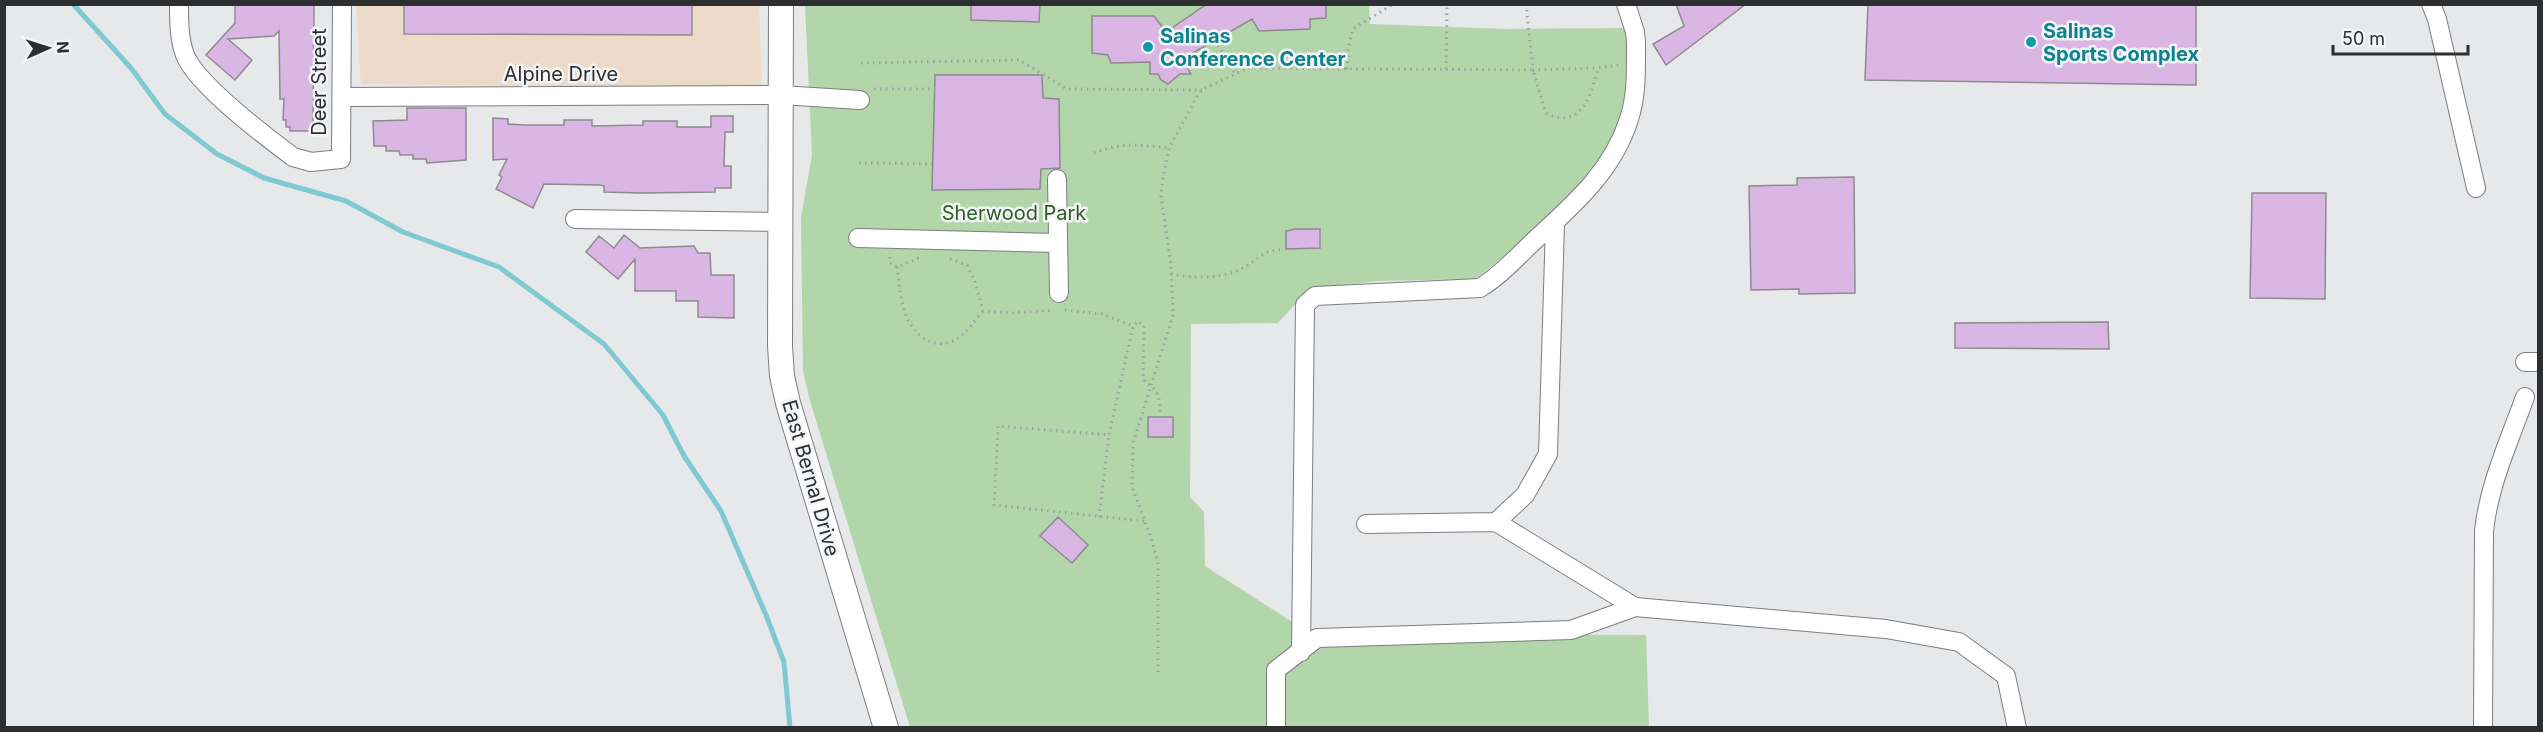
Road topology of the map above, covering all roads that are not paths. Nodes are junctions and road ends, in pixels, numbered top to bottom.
1 (179, 4) edge
2 (342, 4) edge
3 (781, 4) edge
4 (1626, 4) edge
5 (2431, 4) edge
6 (781, 95) junction
7 (866, 95) road end
8 (342, 97) junction
9 (1057, 179) dead end
10 (2476, 188) dead end
11 (575, 219) dead end
12 (781, 222) junction
13 (1555, 224) junction
14 (858, 238) dead end
15 (1057, 243) junction
16 (1059, 293) dead end
17 (2525, 397) dead end
18 (1496, 522) junction
19 (1366, 524) dead end
20 (1635, 607) junction
21 (1301, 652) junction
22 (886, 728) edge
23 (1276, 728) edge
24 (2017, 728) edge
25 (2483, 728) edge

1 - 8 street, Deer Street
2 - 8 street, Deer Street
3 - 6 main road, East Bernal Drive
4 - 13 street
5 - 10 street
6 - 7 street, Alpine Drive
6 - 8 street, Alpine Drive
6 - 12 main road, East Bernal Drive
9 - 15 street
11 - 12 street
12 - 22 main road, East Bernal Drive
13 - 18 street
13 - 21 street
14 - 15 street
15 - 16 street
17 - 25 street
18 - 19 street
18 - 20 street
20 - 21 street
20 - 24 street
21 - 23 street

